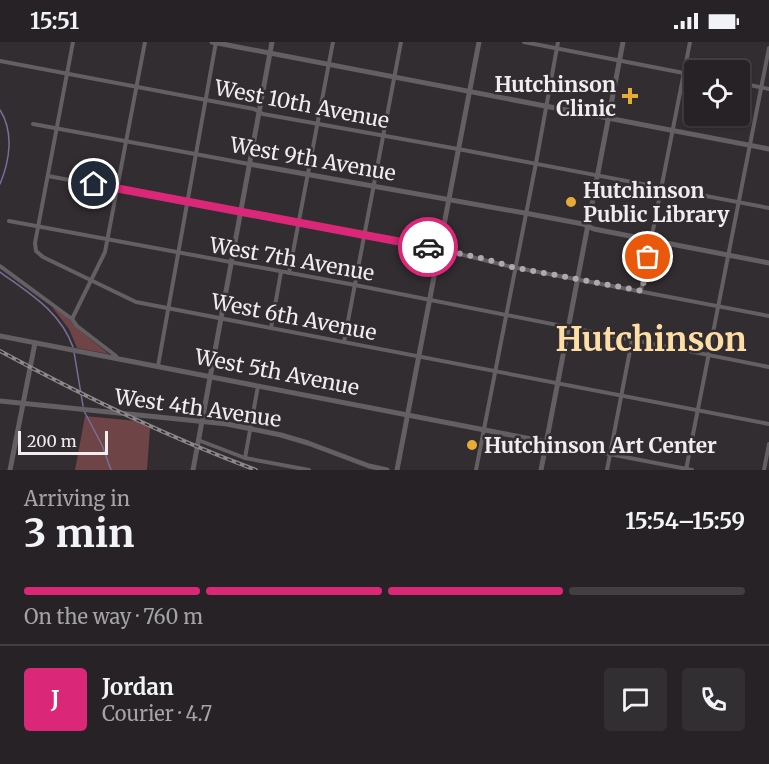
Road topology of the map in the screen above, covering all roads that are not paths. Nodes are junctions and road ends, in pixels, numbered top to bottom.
1 (73, 42) edge
2 (145, 42) edge
3 (215, 42) edge
4 (272, 42) edge
5 (333, 42) edge
6 (401, 42) edge
7 (479, 42) edge
8 (524, 42) edge
9 (558, 42) edge
10 (623, 42) edge
11 (690, 42) edge
12 (556, 48) junction
13 (769, 48) edge
14 (270, 53) junction
15 (620, 60) junction
16 (687, 60) edge
17 (0, 61) edge
18 (328, 64) junction
19 (684, 73) joint
20 (67, 74) junction
21 (394, 77) junction
22 (136, 86) junction
23 (750, 86) edge
24 (761, 88) junction
25 (769, 89) edge
26 (469, 92) junction
27 (206, 100) junction
28 (546, 106) junction
29 (259, 111) junction
30 (609, 118) junction
31 (317, 123) junction
32 (33, 124) dead end
33 (57, 128) junction
34 (673, 131) junction
35 (383, 135) junction
36 (125, 142) junction
37 (750, 145) junction
38 (458, 148) junction
39 (769, 149) edge
40 (195, 155) junction
41 (536, 163) junction
42 (249, 164) junction
43 (308, 173) junction
44 (598, 175) junction
45 (48, 176) junction
46 (374, 185) junction
47 (662, 187) junction
48 (116, 188) junction
49 (449, 199) junction
50 (187, 203) junction
51 (739, 203) junction
52 (769, 208) edge
53 (240, 213) junction
54 (526, 213) junction
55 (9, 221) dead end
56 (298, 223) junction
57 (38, 226) junction
58 (588, 227) junction
59 (364, 235) junction
60 (107, 239) junction
61 (652, 240) junction
62 (439, 249) junction
63 (179, 253) junction
64 (729, 255) junction
65 (231, 263) junction
66 (769, 263) edge
67 (0, 266) edge
68 (515, 267) junction
69 (281, 272) junction
70 (289, 273) junction
71 (578, 279) junction
72 (92, 280) junction
73 (355, 285) junction
74 (642, 291) junction
75 (429, 300) junction
76 (719, 306) junction
77 (169, 308) junction
78 (506, 315) junction
79 (769, 316) edge
80 (220, 318) junction
81 (72, 319) junction
82 (271, 328) junction
83 (568, 328) junction
84 (0, 336) edge
85 (632, 340) junction
86 (344, 342) junction
87 (34, 343) junction
88 (709, 356) junction
89 (418, 357) junction
90 (115, 358) junction
91 (158, 366) junction
92 (769, 367) edge
93 (495, 371) junction
94 (210, 376) junction
95 (558, 384) junction
96 (258, 385) junction
97 (621, 396) junction
98 (0, 401) edge
99 (22, 404) junction
100 (697, 411) junction
101 (407, 415) junction
102 (769, 424) edge
103 (250, 429) junction
104 (484, 429) junction
105 (198, 440) junction
106 (547, 442) junction
107 (769, 444) edge
108 (610, 454) junction
109 (245, 458) junction
110 (686, 469) edge
111 (10, 470) edge
112 (193, 470) edge
113 (309, 470) edge
114 (387, 470) edge
115 (397, 470) edge
116 (476, 470) edge
117 (541, 470) edge
118 (607, 470) edge
119 (692, 470) edge
120 (764, 470) edge

1 - 20 street
2 - 22 street
3 - 14 street
3 - 27 street
4 - 14 street
5 - 18 street
6 - 21 street
7 - 26 street
8 - 12 street
9 - 12 street
10 - 15 street
11 - 16 street
12 - 15 street
12 - 28 street
13 - 24 street
14 - 18 street
14 - 29 street
15 - 19 street
15 - 30 street
17 - 20 street, West 10th Avenue
18 - 21 street
18 - 31 street
19 - 34 street
20 - 22 street, West 10th Avenue
20 - 33 street
21 - 26 street
21 - 35 street
22 - 27 street, West 10th Avenue
22 - 36 street
23 - 24 street
24 - 25 street
24 - 37 street
26 - 28 street
26 - 38 street
27 - 29 street, West 10th Avenue
27 - 40 street
28 - 30 street
28 - 41 street
29 - 31 street, West 10th Avenue
29 - 42 street
30 - 34 street
30 - 44 street
31 - 35 street, West 10th Avenue
31 - 43 street
32 - 33 street, West 9th Avenue
33 - 36 street, West 9th Avenue
33 - 45 street
34 - 37 street
34 - 47 street
35 - 38 street, West 10th Avenue
35 - 46 street
36 - 40 street, West 9th Avenue
36 - 48 street
37 - 39 street
37 - 51 street
38 - 41 street, West 10th Avenue
38 - 49 street
40 - 42 street, West 9th Avenue
40 - 50 street
41 - 44 street, West 10th Avenue
41 - 54 street
42 - 43 street, West 9th Avenue
42 - 53 street
43 - 46 street, West 9th Avenue
43 - 56 street
44 - 47 street, West 10th Avenue
44 - 58 street
45 - 48 street
45 - 57 street
46 - 49 street, West 9th Avenue
46 - 59 street
47 - 51 street, West 10th Avenue
47 - 61 street
48 - 50 street
48 - 60 street
49 - 54 street, West 9th Avenue
49 - 62 street
50 - 53 street
50 - 63 street
51 - 52 street, West 10th Avenue
51 - 64 street
53 - 56 street
53 - 65 street
54 - 58 street, West 9th Avenue
54 - 68 street
55 - 57 street, West 7th Avenue
56 - 59 street
56 - 70 street
57 - 60 street, West 7th Avenue
57 - 72 street, West 6th Avenue
58 - 61 street, West 9th Avenue
58 - 71 street
59 - 62 street
59 - 73 street
60 - 63 street, West 7th Avenue
60 - 72 street
61 - 64 street, West 9th Avenue
61 - 74 street
62 - 68 street
62 - 75 street
63 - 65 street, West 7th Avenue
63 - 77 street
64 - 66 street, West 9th Avenue
64 - 76 street
65 - 69 street, West 7th Avenue
65 - 80 street
67 - 81 street
68 - 71 street
68 - 78 street
69 - 70 street, West 7th Avenue
69 - 82 street
70 - 73 street, West 7th Avenue
71 - 74 street
71 - 83 street
72 - 77 street, West 6th Avenue
72 - 81 street
73 - 75 street, West 7th Avenue
73 - 86 street
74 - 76 street
75 - 78 street, West 7th Avenue
75 - 89 street
76 - 79 street
76 - 88 street
77 - 80 street, West 6th Avenue
77 - 91 street
78 - 83 street, West 7th Avenue
78 - 93 street
80 - 82 street, West 6th Avenue
80 - 94 street
81 - 90 street
82 - 86 street, West 6th Avenue
83 - 85 street, West 7th Avenue
83 - 95 street
84 - 87 street, West 5th Avenue
85 - 88 street, West 7th Avenue
85 - 97 street
86 - 89 street, West 6th Avenue
87 - 90 street, West 5th Avenue
87 - 99 street
88 - 92 street, West 7th Avenue
88 - 100 street
89 - 93 street, West 6th Avenue
89 - 101 street
90 - 91 street, West 5th Avenue
91 - 94 street, West 5th Avenue
93 - 95 street, West 6th Avenue
93 - 104 street
94 - 96 street, West 5th Avenue
94 - 105 street
95 - 97 street, West 6th Avenue
95 - 106 street
96 - 101 street, West 5th Avenue
96 - 103 street
97 - 100 street, West 6th Avenue
97 - 108 street
98 - 99 street, West 4th Avenue
99 - 103 street, West 4th Avenue
99 - 111 street
100 - 102 street, West 6th Avenue
100 - 110 street
101 - 104 street, West 5th Avenue
101 - 115 street
103 - 109 street
103 - 114 street, West 4th Avenue
104 - 106 street, West 5th Avenue
104 - 116 street
105 - 109 street
105 - 112 street
106 - 108 street
106 - 117 street
107 - 120 street
108 - 110 street
108 - 118 street
109 - 113 street
110 - 119 street

